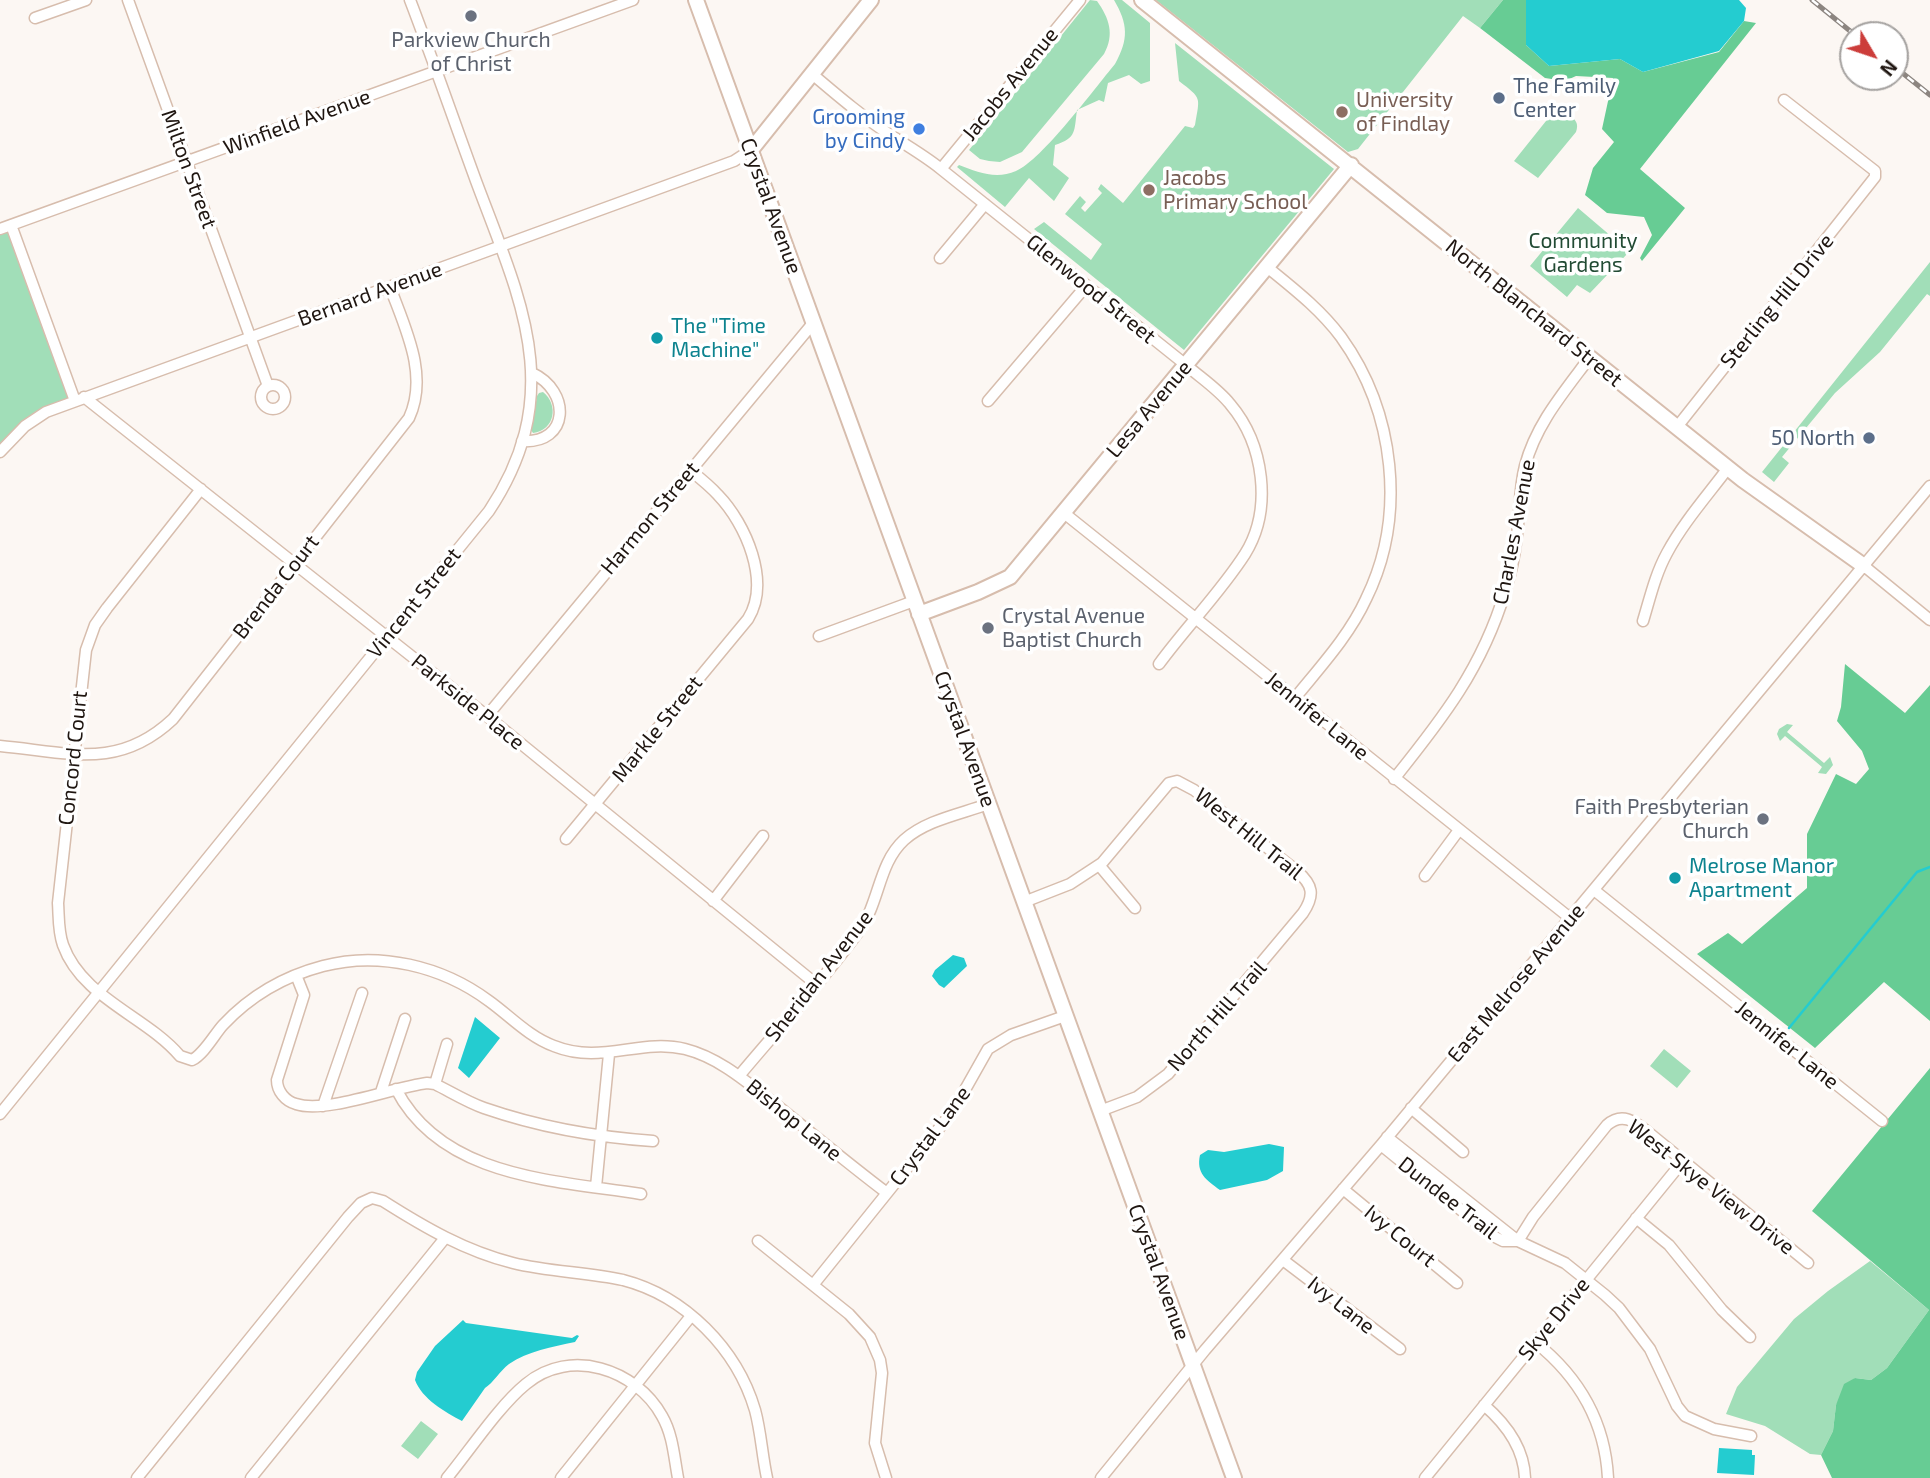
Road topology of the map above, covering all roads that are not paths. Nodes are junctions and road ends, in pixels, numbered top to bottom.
1 (86, 0) edge
2 (128, 0) edge
3 (410, 0) edge
4 (633, 0) edge
5 (696, 0) edge
6 (871, 0) edge
7 (1080, 0) edge
8 (1142, 0) edge
9 (35, 18) dead end
10 (436, 72) junction
11 (811, 73) junction
12 (1784, 100) dead end
13 (751, 150) junction
14 (187, 162) junction
15 (1351, 165) junction
16 (941, 169) junction
17 (985, 204) junction
18 (5, 227) edge
19 (501, 246) junction
20 (940, 258) dead end
21 (1267, 267) junction
22 (1086, 286) junction
23 (390, 287) junction
24 (814, 322) junction
25 (250, 338) junction
26 (1590, 358) junction
27 (1186, 365) junction
28 (532, 373) junction
29 (268, 386) dead end
30 (79, 399) junction
31 (988, 401) dead end
32 (1676, 427) junction
33 (522, 442) junction
34 (0, 452) edge
35 (1728, 468) junction
36 (690, 470) junction
37 (1930, 486) edge
38 (201, 489) junction
39 (1064, 513) junction
40 (295, 563) junction
41 (1864, 566) junction
42 (917, 608) junction
43 (1194, 618) junction
44 (1930, 620) edge
45 (1643, 621) dead end
46 (819, 636) dead end
47 (386, 637) junction
48 (1159, 664) dead end
49 (1295, 698) junction
50 (487, 716) junction
51 (0, 746) edge
52 (74, 754) junction
53 (1394, 779) junction
54 (988, 804) junction
55 (595, 805) junction
56 (1459, 830) junction
57 (764, 836) dead end
58 (566, 839) dead end
59 (1099, 865) junction
60 (1425, 876) dead end
61 (1594, 890) junction
62 (1312, 896) joint
63 (713, 901) junction
64 (1024, 902) junction
65 (1135, 908) dead end
66 (1570, 918) junction
67 (296, 975) junction
68 (816, 984) junction
69 (100, 992) junction
70 (362, 993) dead end
71 (1065, 1016) junction
72 (405, 1019) dead end
73 (447, 1044) dead end
74 (609, 1054) junction
75 (739, 1076) junction
76 (435, 1084) junction
77 (396, 1089) junction
78 (381, 1092) junction
79 (323, 1106) junction
80 (1411, 1108) junction
81 (1100, 1111) junction
82 (0, 1114) edge
83 (1882, 1121) dead end
84 (602, 1138) junction
85 (653, 1141) dead end
86 (1384, 1141) junction
87 (1463, 1152) dead end
88 (1682, 1161) junction
89 (596, 1186) junction
90 (1343, 1189) junction
91 (887, 1193) junction
92 (641, 1194) dead end
93 (1636, 1218) junction
94 (445, 1238) junction
95 (758, 1241) dead end
96 (1518, 1241) junction
97 (1283, 1260) junction
98 (1808, 1264) dead end
99 (1586, 1279) junction
100 (1457, 1283) dead end
101 (813, 1285) junction
102 (691, 1316) junction
103 (1750, 1337) dead end
104 (1535, 1342) junction
105 (1400, 1349) dead end
106 (1193, 1365) junction
107 (636, 1385) junction
108 (1484, 1405) junction
109 (1751, 1436) dead end
110 (137, 1478) edge
111 (251, 1478) edge
112 (447, 1478) edge
113 (561, 1478) edge
114 (678, 1478) edge
115 (767, 1478) edge
116 (886, 1478) edge
117 (1101, 1478) edge
118 (1234, 1478) edge
119 (1425, 1478) edge
120 (1525, 1478) edge
121 (1608, 1478) edge

1 - 9 street
2 - 14 street, Milton Street
3 - 10 street, Vincent Street
4 - 10 street, Winfield Avenue
5 - 13 street, Crystal Avenue
6 - 11 street
7 - 16 street, Jacobs Avenue
8 - 15 street, North Blanchard Street
10 - 14 street, Winfield Avenue
10 - 19 street, Vincent Street
11 - 13 street
11 - 16 street, Glenwood Street
12 - 32 street, Sterling Hill Drive
13 - 19 street, Bernard Avenue
13 - 24 street, Crystal Avenue
14 - 18 street, Winfield Avenue
14 - 25 street, Milton Street
15 - 21 street, Lesa Avenue
15 - 26 street, North Blanchard Street
16 - 17 street, Glenwood Street
17 - 20 street
17 - 22 street, Glenwood Street
18 - 30 street
19 - 23 street, Bernard Avenue
19 - 28 street, Vincent Street
21 - 27 street, Lesa Avenue
21 - 49 street
22 - 27 street, Glenwood Street
22 - 31 street
23 - 25 street, Bernard Avenue
23 - 40 street, Brenda Court
24 - 36 street, Harmon Street
24 - 42 street, Crystal Avenue
25 - 29 street, Milton Street
25 - 30 street, Bernard Avenue
26 - 32 street, North Blanchard Street
26 - 53 street, Charles Avenue
27 - 39 street, Lesa Avenue
27 - 43 street, Glenwood Street
28 - 33 street, Vincent Street
28 - 33 street
30 - 34 street, Bernard Avenue
30 - 38 street, Parkside Place
32 - 35 street, North Blanchard Street
33 - 47 street, Vincent Street
35 - 41 street, North Blanchard Street
35 - 45 street
36 - 50 street, Harmon Street
36 - 55 street, Markle Street
37 - 41 street, East Melrose Avenue
38 - 40 street, Parkside Place
38 - 52 street, Concord Court
39 - 42 street, Lesa Avenue
39 - 43 street, Jennifer Lane
40 - 47 street, Parkside Place
40 - 52 street, Brenda Court
41 - 44 street, North Blanchard Street
41 - 61 street, East Melrose Avenue
42 - 46 street
42 - 54 street, Crystal Avenue
43 - 48 street, Glenwood Street
43 - 49 street, Jennifer Lane
47 - 50 street, Parkside Place
47 - 69 street, Vincent Street
49 - 53 street, Jennifer Lane
50 - 55 street, Parkside Place
51 - 52 street, Brenda Court
52 - 69 street, Concord Court
53 - 56 street, Jennifer Lane
54 - 64 street, Crystal Avenue
54 - 68 street, Sheridan Avenue
55 - 58 street, Markle Street
55 - 63 street, Parkside Place
56 - 60 street
56 - 66 street, Jennifer Lane
57 - 63 street
59 - 62 street, West Hill Trail
59 - 64 street
59 - 65 street
61 - 66 street, East Melrose Avenue
61 - 83 street, Jennifer Lane
62 - 81 street, North Hill Trail
63 - 68 street, Parkside Place
64 - 71 street, Crystal Avenue
66 - 80 street, East Melrose Avenue
67 - 69 street, Concord Court
67 - 74 street
67 - 79 street
68 - 75 street, Sheridan Avenue
69 - 82 street, Vincent Street
70 - 79 street
71 - 81 street, Crystal Avenue
71 - 91 street, Crystal Lane
72 - 78 street
73 - 76 street
74 - 75 street, Bishop Lane
74 - 84 street
75 - 91 street, Bishop Lane
76 - 77 street
76 - 84 street
77 - 78 street
77 - 89 street
78 - 79 street
80 - 86 street, East Melrose Avenue
80 - 87 street
81 - 106 street, Crystal Avenue
84 - 85 street
84 - 89 street
86 - 90 street, East Melrose Avenue
86 - 96 street, Dundee Trail
88 - 93 street, Skye Drive
88 - 96 street, West Skye View Drive
88 - 98 street, West Skye View Drive
89 - 92 street
90 - 97 street, East Melrose Avenue
90 - 100 street, Ivy Court
91 - 101 street, Crystal Lane
93 - 99 street, Skye Drive
93 - 103 street
94 - 102 street
94 - 110 street
94 - 111 street
95 - 101 street
96 - 99 street, Dundee Trail
97 - 105 street, Ivy Lane
97 - 106 street, East Melrose Avenue
99 - 104 street, Skye Drive
99 - 109 street, Dundee Trail
101 - 116 street
102 - 107 street
102 - 115 street
104 - 108 street, Skye Drive
104 - 121 street
106 - 117 street, East Melrose Avenue
106 - 118 street, Crystal Avenue
107 - 112 street
107 - 113 street
107 - 114 street
108 - 119 street, Skye Drive
108 - 120 street

